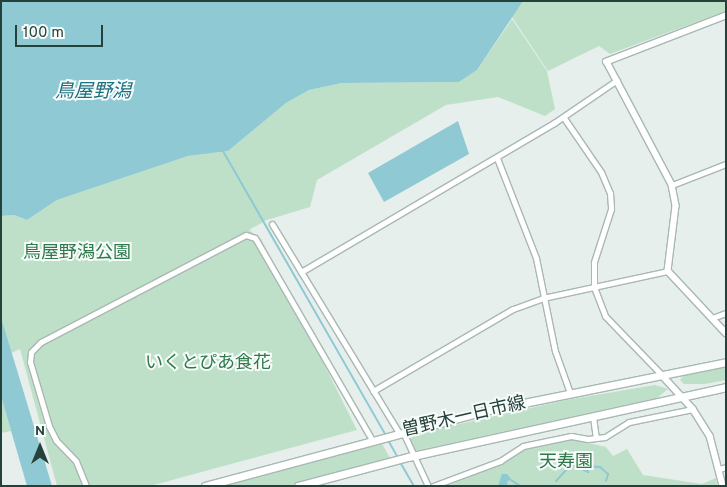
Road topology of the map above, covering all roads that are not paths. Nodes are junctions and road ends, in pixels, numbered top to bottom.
1 (726, 16) edge
2 (617, 80) junction
3 (564, 118) junction
4 (497, 158) junction
5 (726, 164) edge
6 (672, 185) junction
7 (272, 224) dead end
8 (668, 271) junction
9 (301, 272) junction
10 (594, 287) junction
11 (543, 298) junction
12 (726, 313) edge
13 (712, 318) junction
14 (726, 333) edge
15 (726, 362) edge
16 (662, 375) junction
17 (726, 387) edge
18 (373, 391) junction
19 (570, 393) junction
20 (682, 396) junction
21 (692, 409) junction
22 (593, 417) junction
23 (399, 433) junction
24 (596, 438) junction
25 (375, 439) junction
26 (410, 456) junction
27 (726, 467) edge
28 (719, 470) junction
29 (86, 486) edge
30 (205, 486) edge
31 (298, 486) edge
32 (428, 486) edge
33 (433, 486) edge
34 (723, 486) edge

1 - 2 street
2 - 3 street
2 - 6 street
3 - 4 street
3 - 10 street
4 - 9 street
4 - 11 street
5 - 6 street
6 - 8 street
7 - 9 street
8 - 10 street
8 - 13 street
9 - 18 street
10 - 11 street
10 - 16 street
11 - 18 street
11 - 19 street
12 - 13 street
13 - 14 street
15 - 16 main road, 曽野木一日市線
16 - 19 main road, 曽野木一日市線
16 - 20 street
17 - 20 main road, 曽野木一日市線
18 - 23 street
19 - 23 main road, 曽野木一日市線
20 - 21 street
20 - 22 main road, 曽野木一日市線
21 - 24 street
21 - 28 street
22 - 24 street
22 - 26 main road, 曽野木一日市線
23 - 25 main road, 曽野木一日市線
23 - 26 street
24 - 33 street
25 - 29 street
25 - 30 main road, 曽野木一日市線
26 - 31 main road, 曽野木一日市線
26 - 32 street
27 - 28 street
28 - 34 street

